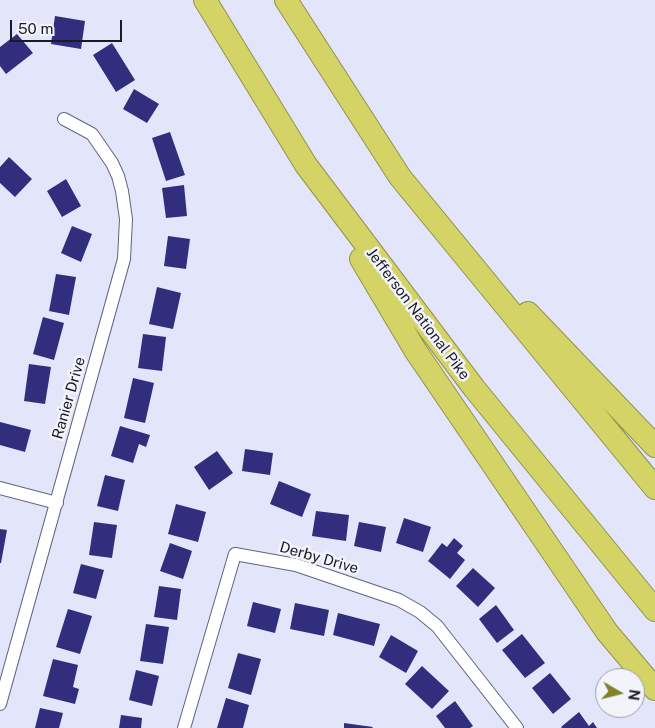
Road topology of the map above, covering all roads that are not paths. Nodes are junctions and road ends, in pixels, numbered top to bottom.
1 (205, 0) edge
2 (286, 0) edge
3 (64, 119) dead end
4 (306, 165) junction
5 (400, 177) junction
6 (655, 446) edge
7 (0, 488) edge
8 (655, 488) edge
9 (57, 503) junction
10 (655, 610) edge
11 (655, 689) edge
12 (0, 704) edge
13 (184, 728) edge
14 (518, 728) edge

1 - 4 highway, Jefferson National Pike
2 - 5 highway
3 - 9 street, Ranier Drive
4 - 10 highway, Jefferson National Pike
4 - 11 highway
5 - 6 highway
5 - 8 highway
7 - 9 street
9 - 12 street, Ranier Drive
13 - 14 street, Derby Drive

